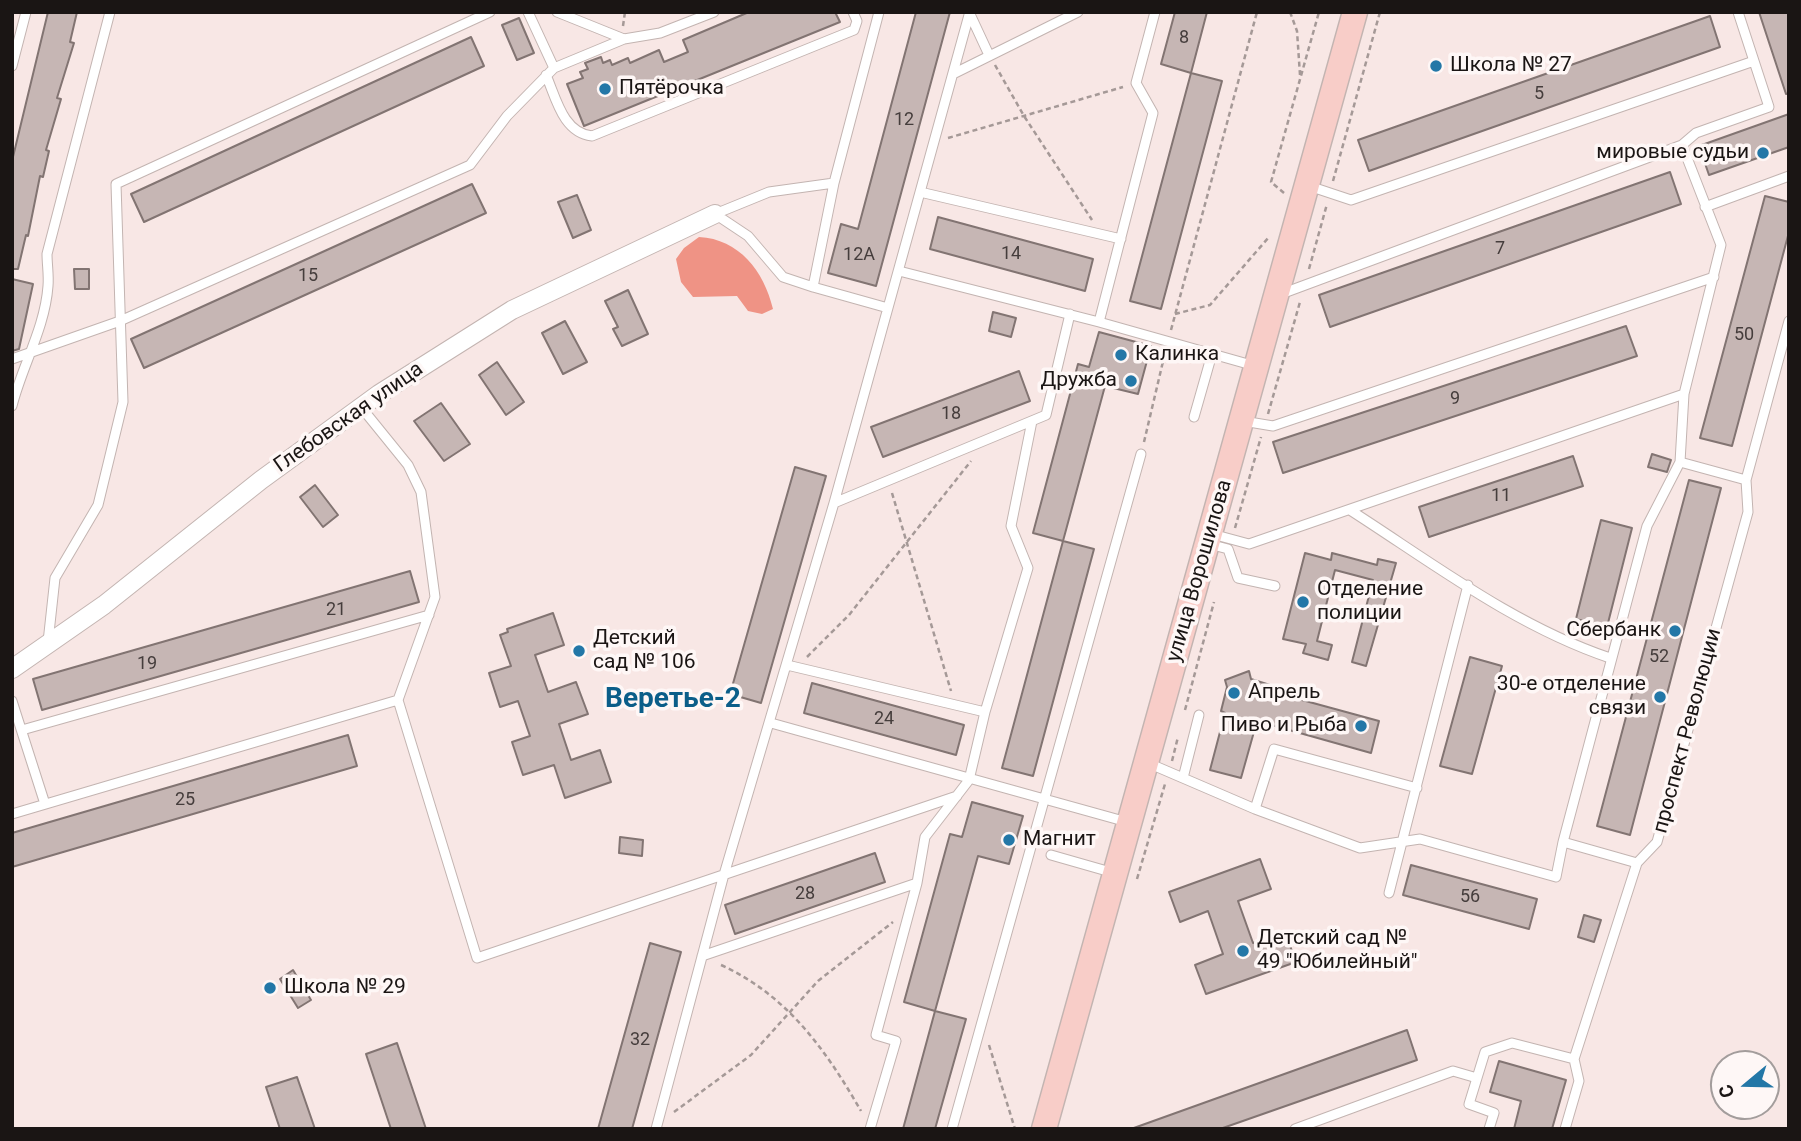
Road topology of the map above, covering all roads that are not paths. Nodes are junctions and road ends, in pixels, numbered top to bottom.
1 (26, 12) edge
2 (110, 12) edge
3 (490, 12) edge
4 (528, 12) edge
5 (556, 12) edge
6 (714, 12) edge
7 (853, 12) edge
8 (879, 12) edge
9 (1078, 12) edge
10 (1155, 12) edge
11 (1355, 12) edge
12 (1738, 12) edge
13 (969, 13) edge
14 (624, 39) junction
15 (989, 55) junction
16 (1754, 61) junction
17 (12, 66) edge
18 (554, 68) junction
19 (953, 74) junction
20 (546, 75) junction
21 (1682, 145) junction
22 (1789, 177) edge
23 (834, 183) junction
24 (920, 192) junction
25 (1312, 196) junction
26 (1705, 206) junction
27 (715, 214) junction
28 (1121, 239) junction
29 (899, 271) junction
30 (1713, 277) junction
31 (813, 287) junction
32 (1276, 296) junction
33 (888, 308) junction
34 (1070, 314) junction
35 (120, 321) junction
36 (1789, 321) edge
37 (1100, 322) junction
38 (31, 352) junction
39 (1212, 354) junction
40 (12, 359) edge
41 (1257, 367) junction
42 (17, 370) edge
43 (1684, 394) junction
44 (12, 406) edge
45 (361, 407) junction
46 (1194, 417) dead end
47 (1242, 420) junction
48 (1032, 421) junction
49 (1141, 454) road end
50 (1680, 462) junction
51 (1746, 480) junction
52 (834, 503) junction
53 (1350, 510) junction
54 (1209, 538) junction
55 (1468, 585) junction
56 (1275, 586) dead end
57 (429, 615) junction
58 (48, 644) junction
59 (1610, 658) junction
60 (787, 665) junction
61 (12, 669) edge
62 (398, 700) junction
63 (12, 701) edge
64 (985, 712) junction
65 (1199, 715) dead end
66 (771, 723) junction
67 (22, 730) junction
68 (1147, 762) junction
69 (1183, 778) junction
70 (969, 780) junction
71 (1417, 788) junction
72 (957, 796) junction
73 (1045, 801) junction
74 (45, 804) junction
75 (1255, 809) junction
76 (12, 814) edge
77 (1129, 822) junction
78 (1403, 842) junction
79 (1563, 842) junction
80 (1051, 855) dead end
81 (1637, 863) junction
82 (1115, 874) junction
83 (723, 877) junction
84 (917, 883) junction
85 (1389, 893) dead end
86 (702, 956) junction
87 (1574, 1059) junction
88 (1476, 1078) junction
89 (656, 1127) edge
90 (870, 1129) edge
91 (952, 1129) edge
92 (1044, 1129) edge
93 (1295, 1129) edge
94 (1489, 1129) edge
95 (1566, 1129) edge

1 - 17 lane
2 - 38 lane
3 - 35 lane
4 - 18 lane
5 - 14 lane
6 - 14 lane
7 - 20 lane
8 - 23 lane
9 - 15 lane
10 - 28 lane
11 - 25 main road, улица Ворошилова
12 - 16 lane
13 - 15 lane
13 - 19 lane
14 - 18 lane
15 - 19 lane
16 - 21 lane
16 - 25 lane
18 - 20 lane
19 - 24 lane
20 - 35 lane
21 - 26 lane
21 - 32 lane
22 - 26 lane
23 - 27 lane
23 - 31 lane
24 - 28 lane
24 - 29 lane
25 - 32 main road, улица Ворошилова
26 - 30 lane
27 - 31 lane
27 - 45 street, Глебовская улица
28 - 37 lane
29 - 33 lane
29 - 34 lane
30 - 43 lane
30 - 47 lane
31 - 33 lane
32 - 41 main road, улица Ворошилова
33 - 52 lane
34 - 37 lane
34 - 48 lane
35 - 38 lane
35 - 58 lane
36 - 51 lane, проспект Революции
37 - 39 lane
38 - 40 lane
38 - 42 lane
39 - 41 lane
39 - 46 lane
41 - 47 main road, улица Ворошилова
42 - 44 lane
43 - 50 lane
43 - 53 lane
45 - 57 lane
45 - 58 street, Глебовская улица
47 - 54 main road, улица Ворошилова
48 - 52 lane
48 - 64 lane
49 - 73 lane
50 - 51 lane
50 - 59 lane
51 - 81 lane, проспект Революции
52 - 60 lane
53 - 54 lane
53 - 55 lane
54 - 56 lane
54 - 68 main road, улица Ворошилова
55 - 59 lane
55 - 71 lane
57 - 62 lane
57 - 67 lane
58 - 61 street, Глебовская улица
59 - 79 lane
60 - 64 lane
60 - 66 lane
62 - 74 lane
62 - 83 lane
63 - 67 lane
64 - 70 lane
65 - 69 lane
66 - 70 lane
66 - 83 lane
67 - 74 lane
68 - 69 lane
68 - 77 main road, улица Ворошилова
69 - 75 lane
70 - 72 lane
70 - 73 lane
71 - 75 lane
71 - 78 lane
72 - 83 lane
72 - 84 lane
73 - 77 lane
73 - 91 lane
74 - 76 lane
75 - 78 lane
77 - 82 main road, улица Ворошилова
78 - 79 lane
78 - 85 lane
79 - 81 lane
80 - 82 lane
81 - 87 lane, проспект Революции
82 - 92 main road, улица Ворошилова
83 - 86 lane
84 - 86 lane
84 - 90 lane
86 - 89 lane
87 - 88 lane
87 - 95 lane, проспект Революции
88 - 93 lane
88 - 94 lane

